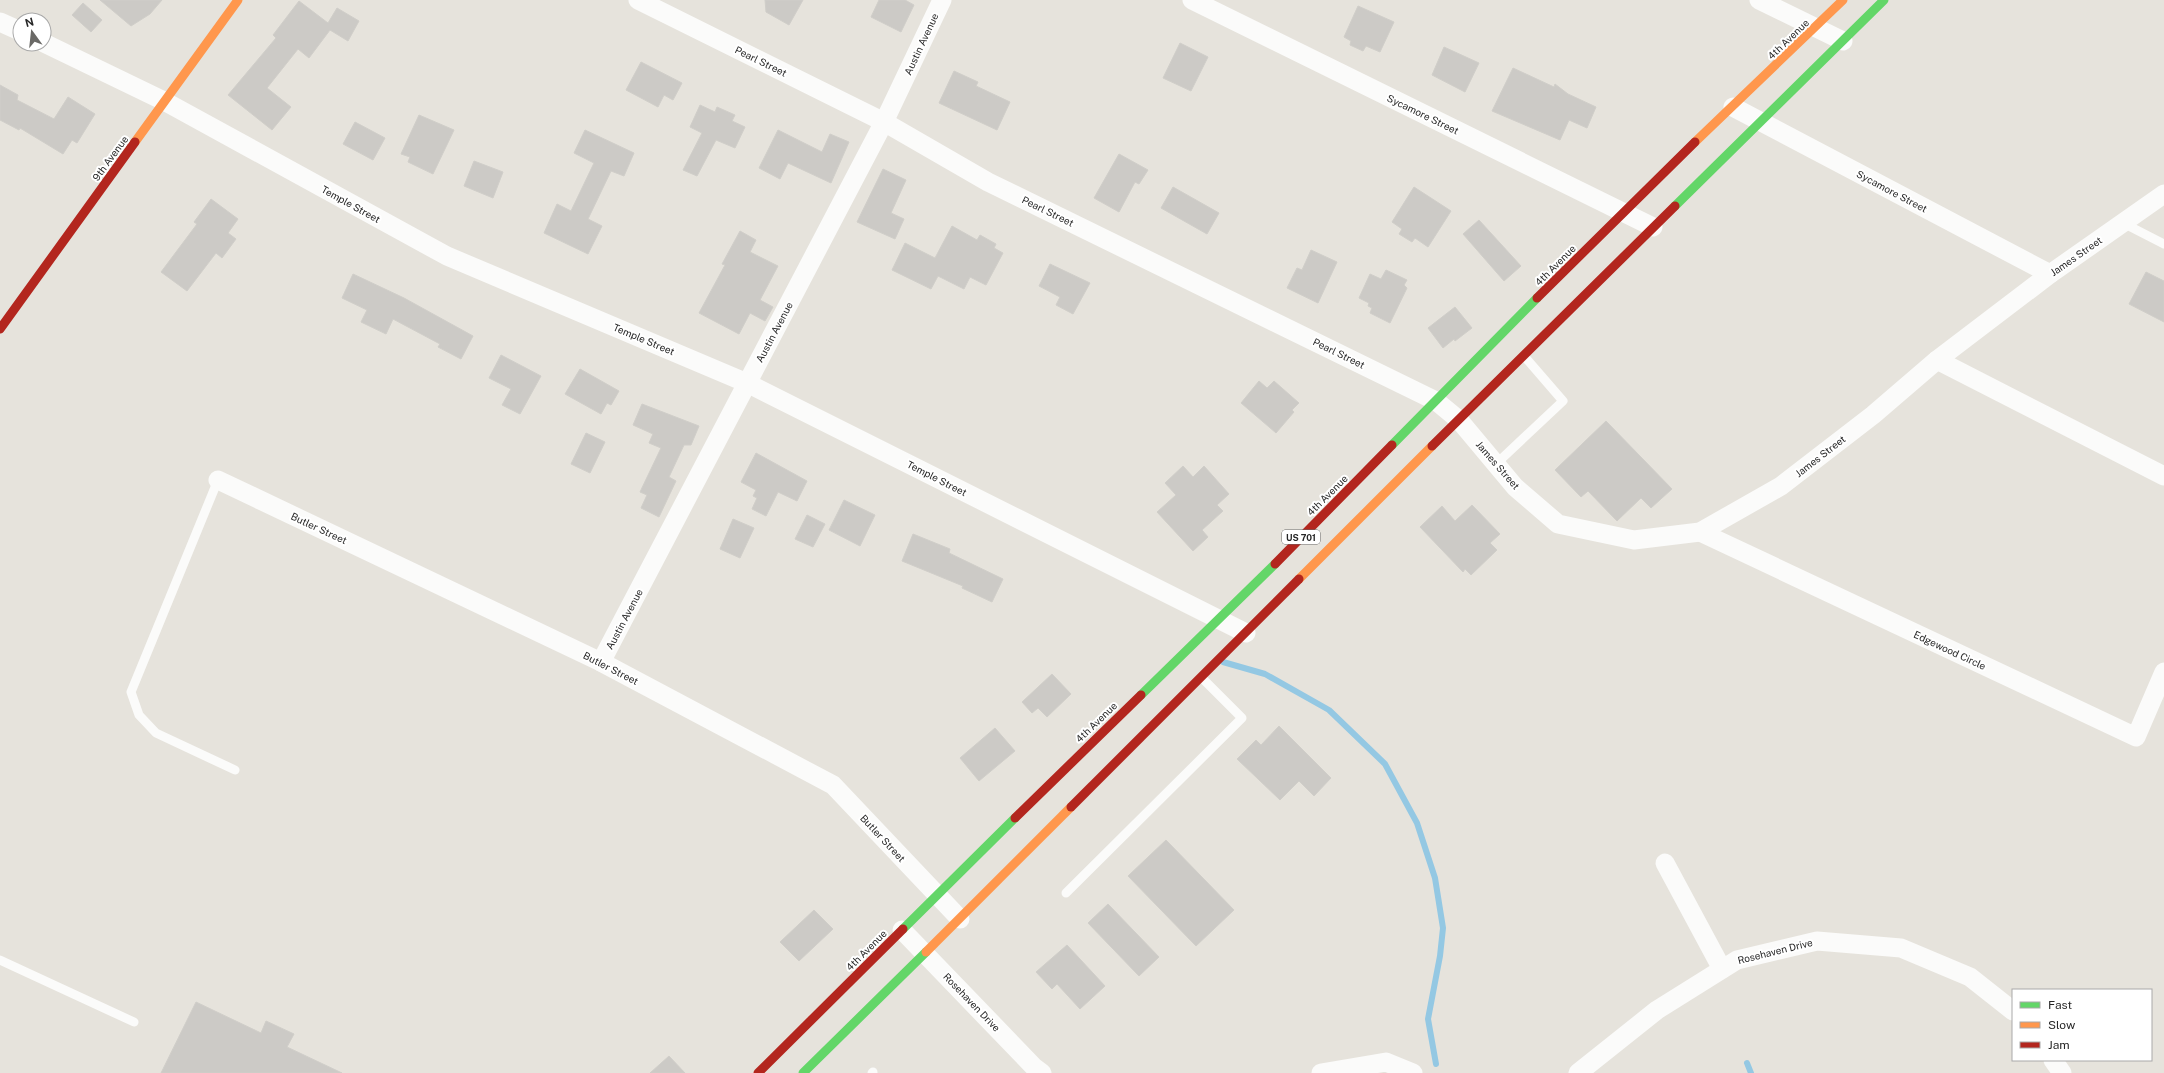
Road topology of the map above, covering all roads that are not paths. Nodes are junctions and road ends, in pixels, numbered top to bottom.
1 (238, 0) edge
2 (638, 0) edge
3 (942, 0) edge
4 (1192, 0) edge
5 (1759, 0) edge
6 (1843, 0) edge
7 (1884, 0) edge
8 (0, 22) edge
9 (12, 27) edge
10 (1816, 28) junction
11 (1843, 41) junction
12 (52, 47) edge
13 (164, 101) junction
14 (1733, 108) junction
15 (884, 122) junction
16 (1762, 122) junction
17 (2164, 194) edge
18 (1623, 212) junction
19 (2123, 223) junction
20 (1653, 227) junction
21 (2164, 244) edge
22 (2050, 274) junction
23 (0, 329) edge
24 (1524, 356) junction
25 (1937, 360) junction
26 (747, 383) junction
27 (1436, 400) junction
28 (1458, 420) junction
29 (1496, 464) junction
30 (2164, 476) edge
31 (218, 480) joint
32 (1700, 532) junction
33 (1219, 620) junction
34 (1246, 633) junction
35 (601, 662) junction
36 (2164, 672) edge
37 (1202, 678) junction
38 (235, 770) dead end
39 (1665, 863) dead end
40 (1066, 893) dead end
41 (937, 895) junction
42 (960, 919) junction
43 (902, 930) junction
44 (925, 954) junction
45 (0, 960) edge
46 (1722, 969) junction
47 (2012, 1010) edge
48 (134, 1022) dead end
49 (2054, 1061) edge
50 (758, 1073) edge
51 (803, 1073) edge
52 (1042, 1073) edge
53 (1320, 1073) edge
54 (1413, 1073) edge
55 (1578, 1073) edge
56 (2062, 1073) edge

1 - 13 main road, 9th Avenue
2 - 15 street, Pearl Street
3 - 15 street, Austin Avenue
4 - 18 street, Sycamore Street
5 - 10 street
6 - 10 main road, 4th Avenue / US 701
7 - 11 main road, US 701
8 - 9 street
10 - 11 street
10 - 14 main road, 4th Avenue / US 701
11 - 16 main road, US 701
12 - 13 street, Temple Street
13 - 23 main road, 9th Avenue
13 - 26 street, Temple Street
14 - 16 street, Sycamore Street
14 - 18 main road, 4th Avenue / US 701
15 - 26 street, Austin Avenue
15 - 27 street, Pearl Street
16 - 20 main road, US 701
16 - 22 street, Sycamore Street
17 - 19 street, James Street
18 - 20 street, Sycamore Street
18 - 27 main road, 4th Avenue / US 701
19 - 21 lane
19 - 22 street, James Street
20 - 24 main road, US 701
22 - 25 street, James Street
24 - 28 main road, US 701
24 - 29 lane
25 - 30 street
25 - 32 street, James Street
26 - 33 street, Temple Street
26 - 35 street, Austin Avenue
27 - 28 street, Pearl Street
27 - 33 main road, 4th Avenue / US 701
28 - 29 street, James Street
28 - 34 main road, US 701
29 - 32 street, James Street
31 - 35 street, Butler Street
31 - 38 lane
32 - 36 street, Edgewood Circle
33 - 34 street, Temple Street
33 - 41 main road, 4th Avenue / US 701
34 - 37 main road, US 701
35 - 41 street, Butler Street
37 - 40 lane
37 - 42 main road, US 701
39 - 46 street
41 - 42 street, Butler Street
41 - 43 main road, 4th Avenue / US 701
42 - 44 main road, US 701
43 - 44 street, Rosehaven Drive
43 - 50 main road, 4th Avenue / US 701
44 - 51 main road, US 701
44 - 52 street, Rosehaven Drive
45 - 48 lane
46 - 47 street, Rosehaven Drive
46 - 55 street, Rosehaven Drive
49 - 56 street
53 - 54 street

